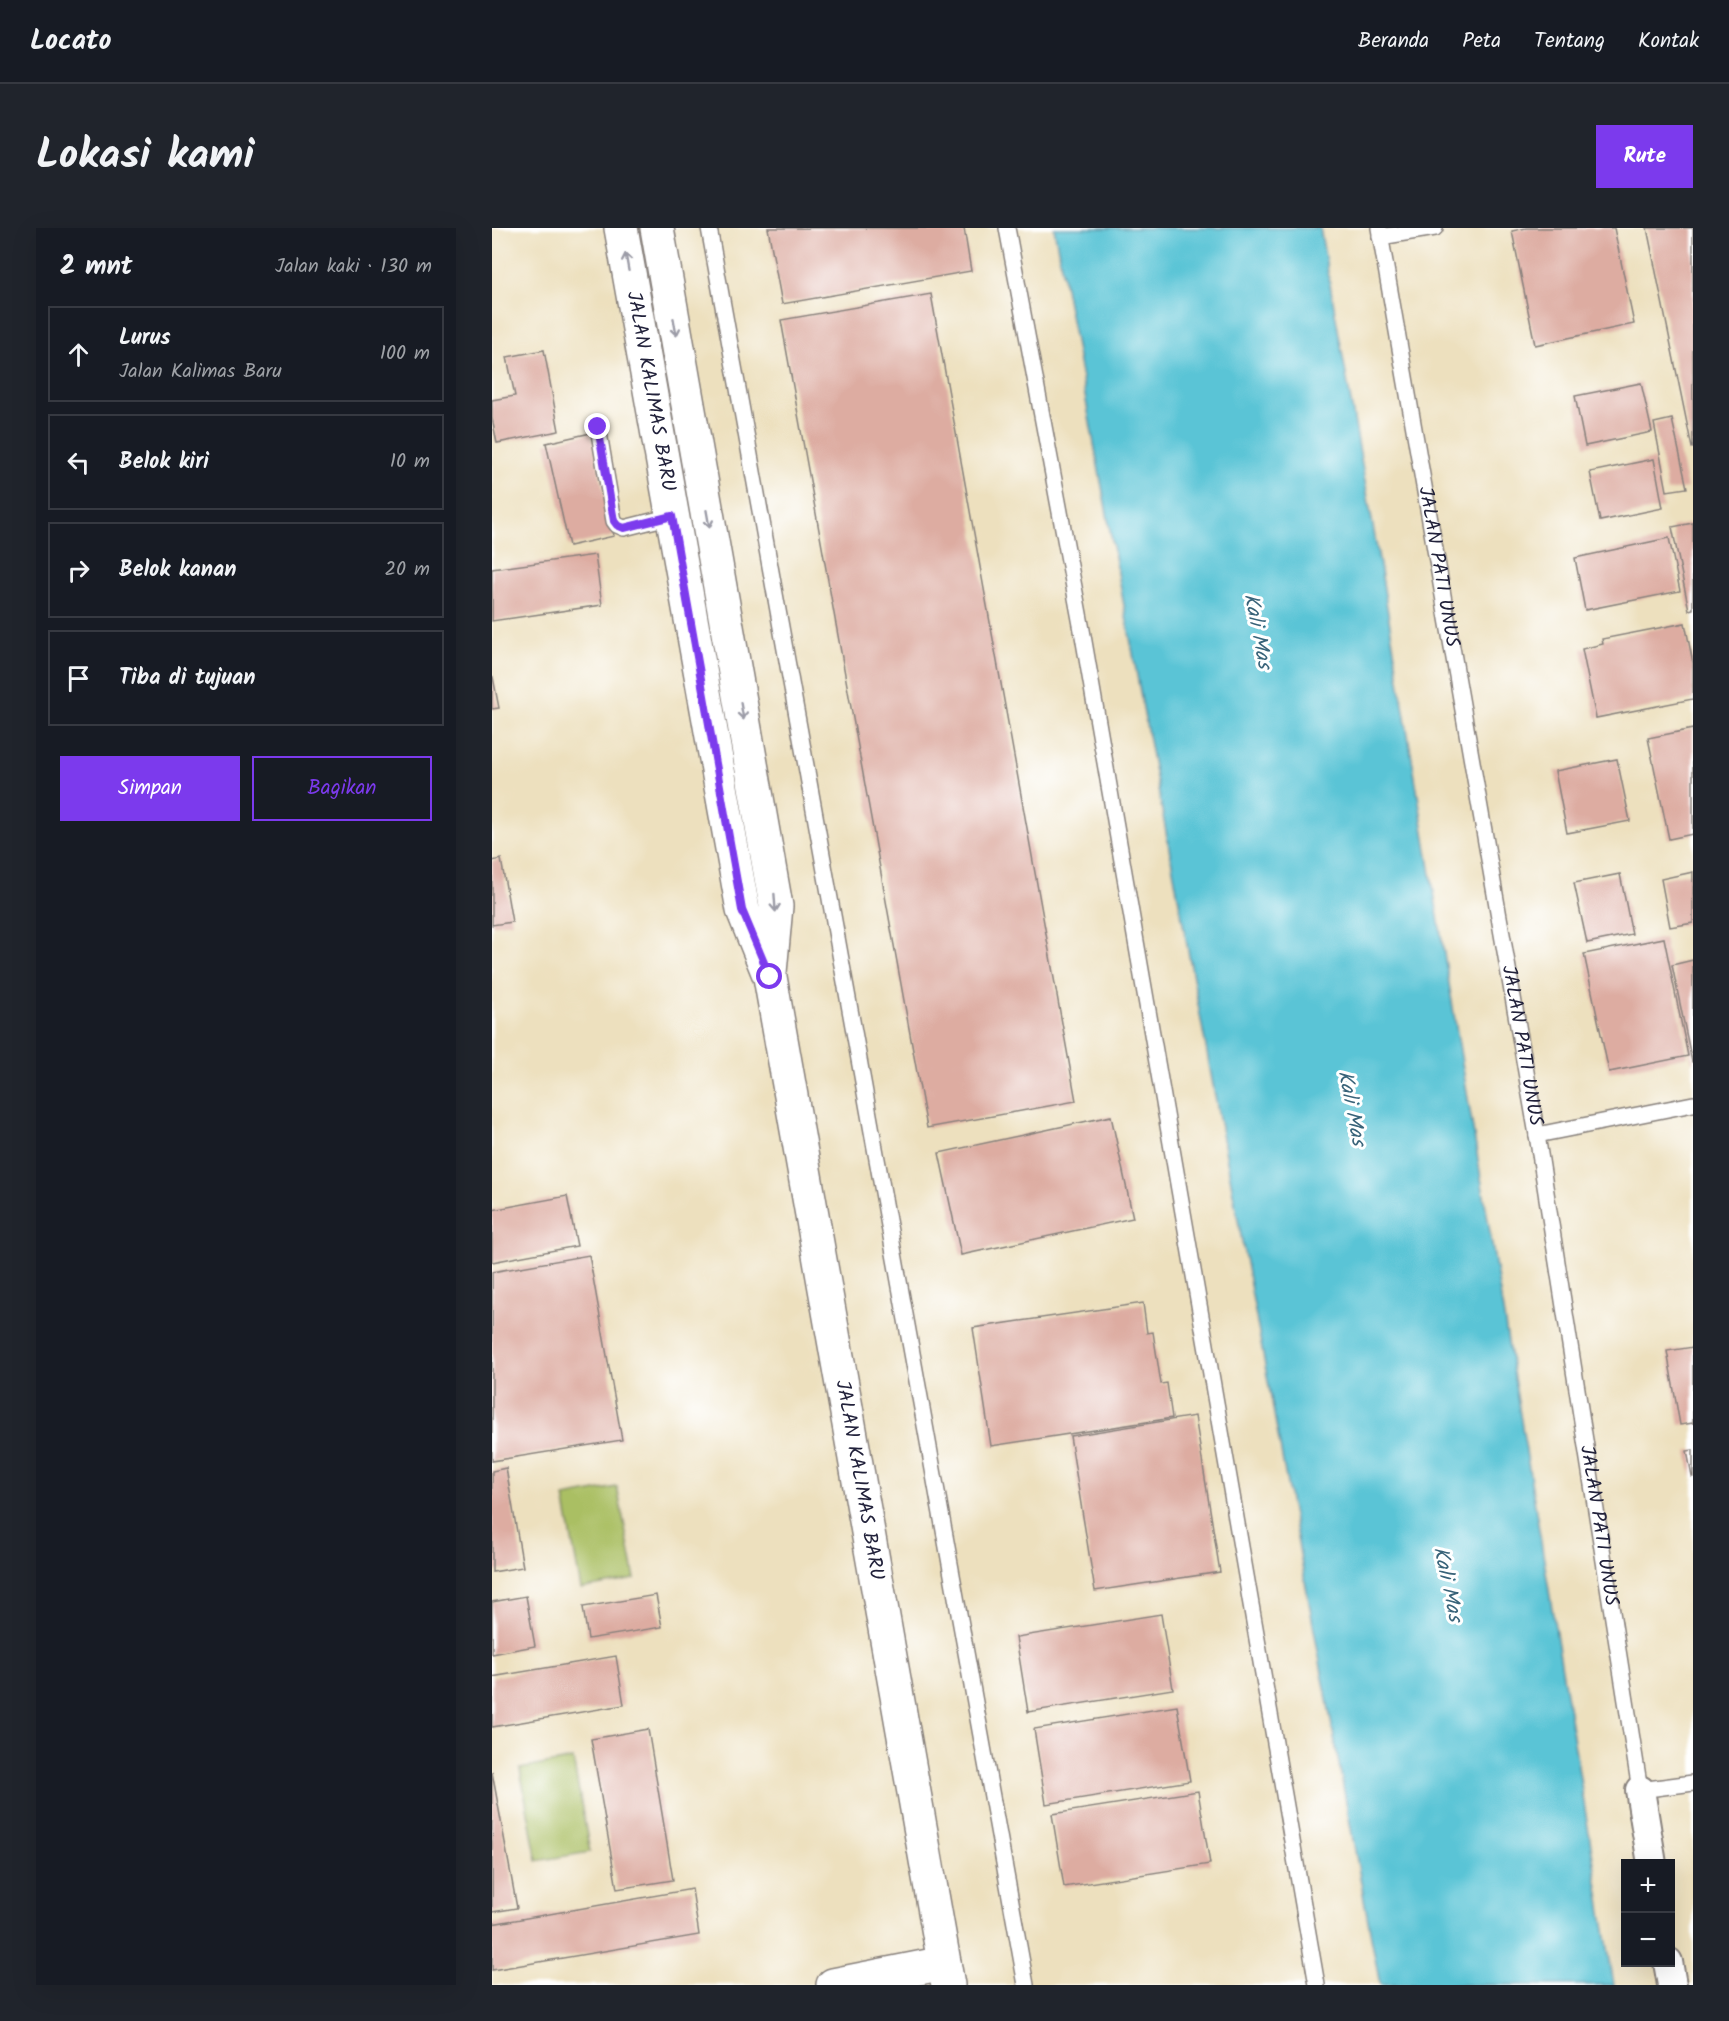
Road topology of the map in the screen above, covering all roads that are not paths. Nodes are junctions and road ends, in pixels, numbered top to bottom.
1 (621, 228) edge
2 (657, 228) edge
3 (709, 228) edge
4 (1007, 228) edge
5 (1435, 228) edge
6 (1380, 232) edge
7 (598, 427) dead end
8 (672, 516) junction
9 (770, 977) junction
10 (1693, 1104) edge
11 (1537, 1135) junction
12 (1693, 1783) edge
13 (1640, 1790) junction
14 (1651, 1859) edge
15 (1669, 1967) edge
16 (946, 1974) edge
17 (833, 1985) edge
18 (1026, 1985) edge
19 (1317, 1985) edge
20 (1672, 1985) edge

8 -> 1 street, JALAN KALIMAS BARU
2 -> 9 street, JALAN KALIMAS BARU
3 - 18 lane
4 - 19 lane
5 - 6 lane
6 - 11 lane, JALAN PATI UNUS
7 - 8 lane
8 - 9 street, JALAN KALIMAS BARU
9 - 16 street, JALAN KALIMAS BARU
10 - 11 lane
11 - 13 lane, JALAN PATI UNUS
12 - 13 lane
13 - 14 street, JALAN PATI UNUS
15 - 20 street
16 - 17 street

